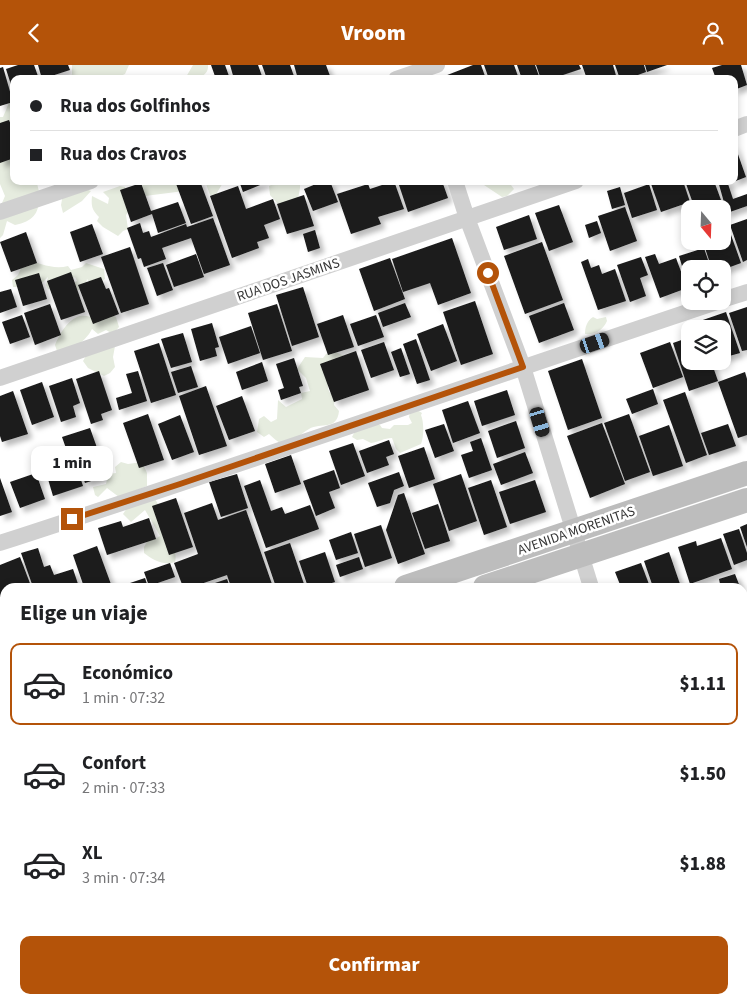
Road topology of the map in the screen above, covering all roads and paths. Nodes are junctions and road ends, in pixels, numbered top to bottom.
1 (437, 65) edge
2 (419, 72) edge
3 (80, 185) edge
4 (456, 185) edge
5 (564, 185) edge
6 (0, 212) edge
7 (467, 218) junction
8 (747, 292) edge
9 (731, 298) edge
10 (694, 310) edge
11 (523, 367) junction
12 (0, 378) edge
13 (747, 473) edge
14 (747, 500) edge
15 (573, 532) junction
16 (0, 543) edge
17 (581, 555) junction
18 (418, 583) edge
19 (497, 583) edge
20 (590, 583) edge

1 - 2 street
3 - 6 street
4 - 7 street
5 - 7 street, RUA DOS JASMINS
7 - 11 street
7 - 12 street, RUA DOS JASMINS
8 - 9 street
10 - 11 street
11 - 15 street
11 - 16 street
13 - 15 main road, AVENIDA MORENITAS
14 - 17 main road, AVENIDA MORENITAS
15 - 17 street
15 - 18 main road, AVENIDA MORENITAS
17 - 19 main road, AVENIDA MORENITAS
17 - 20 street

